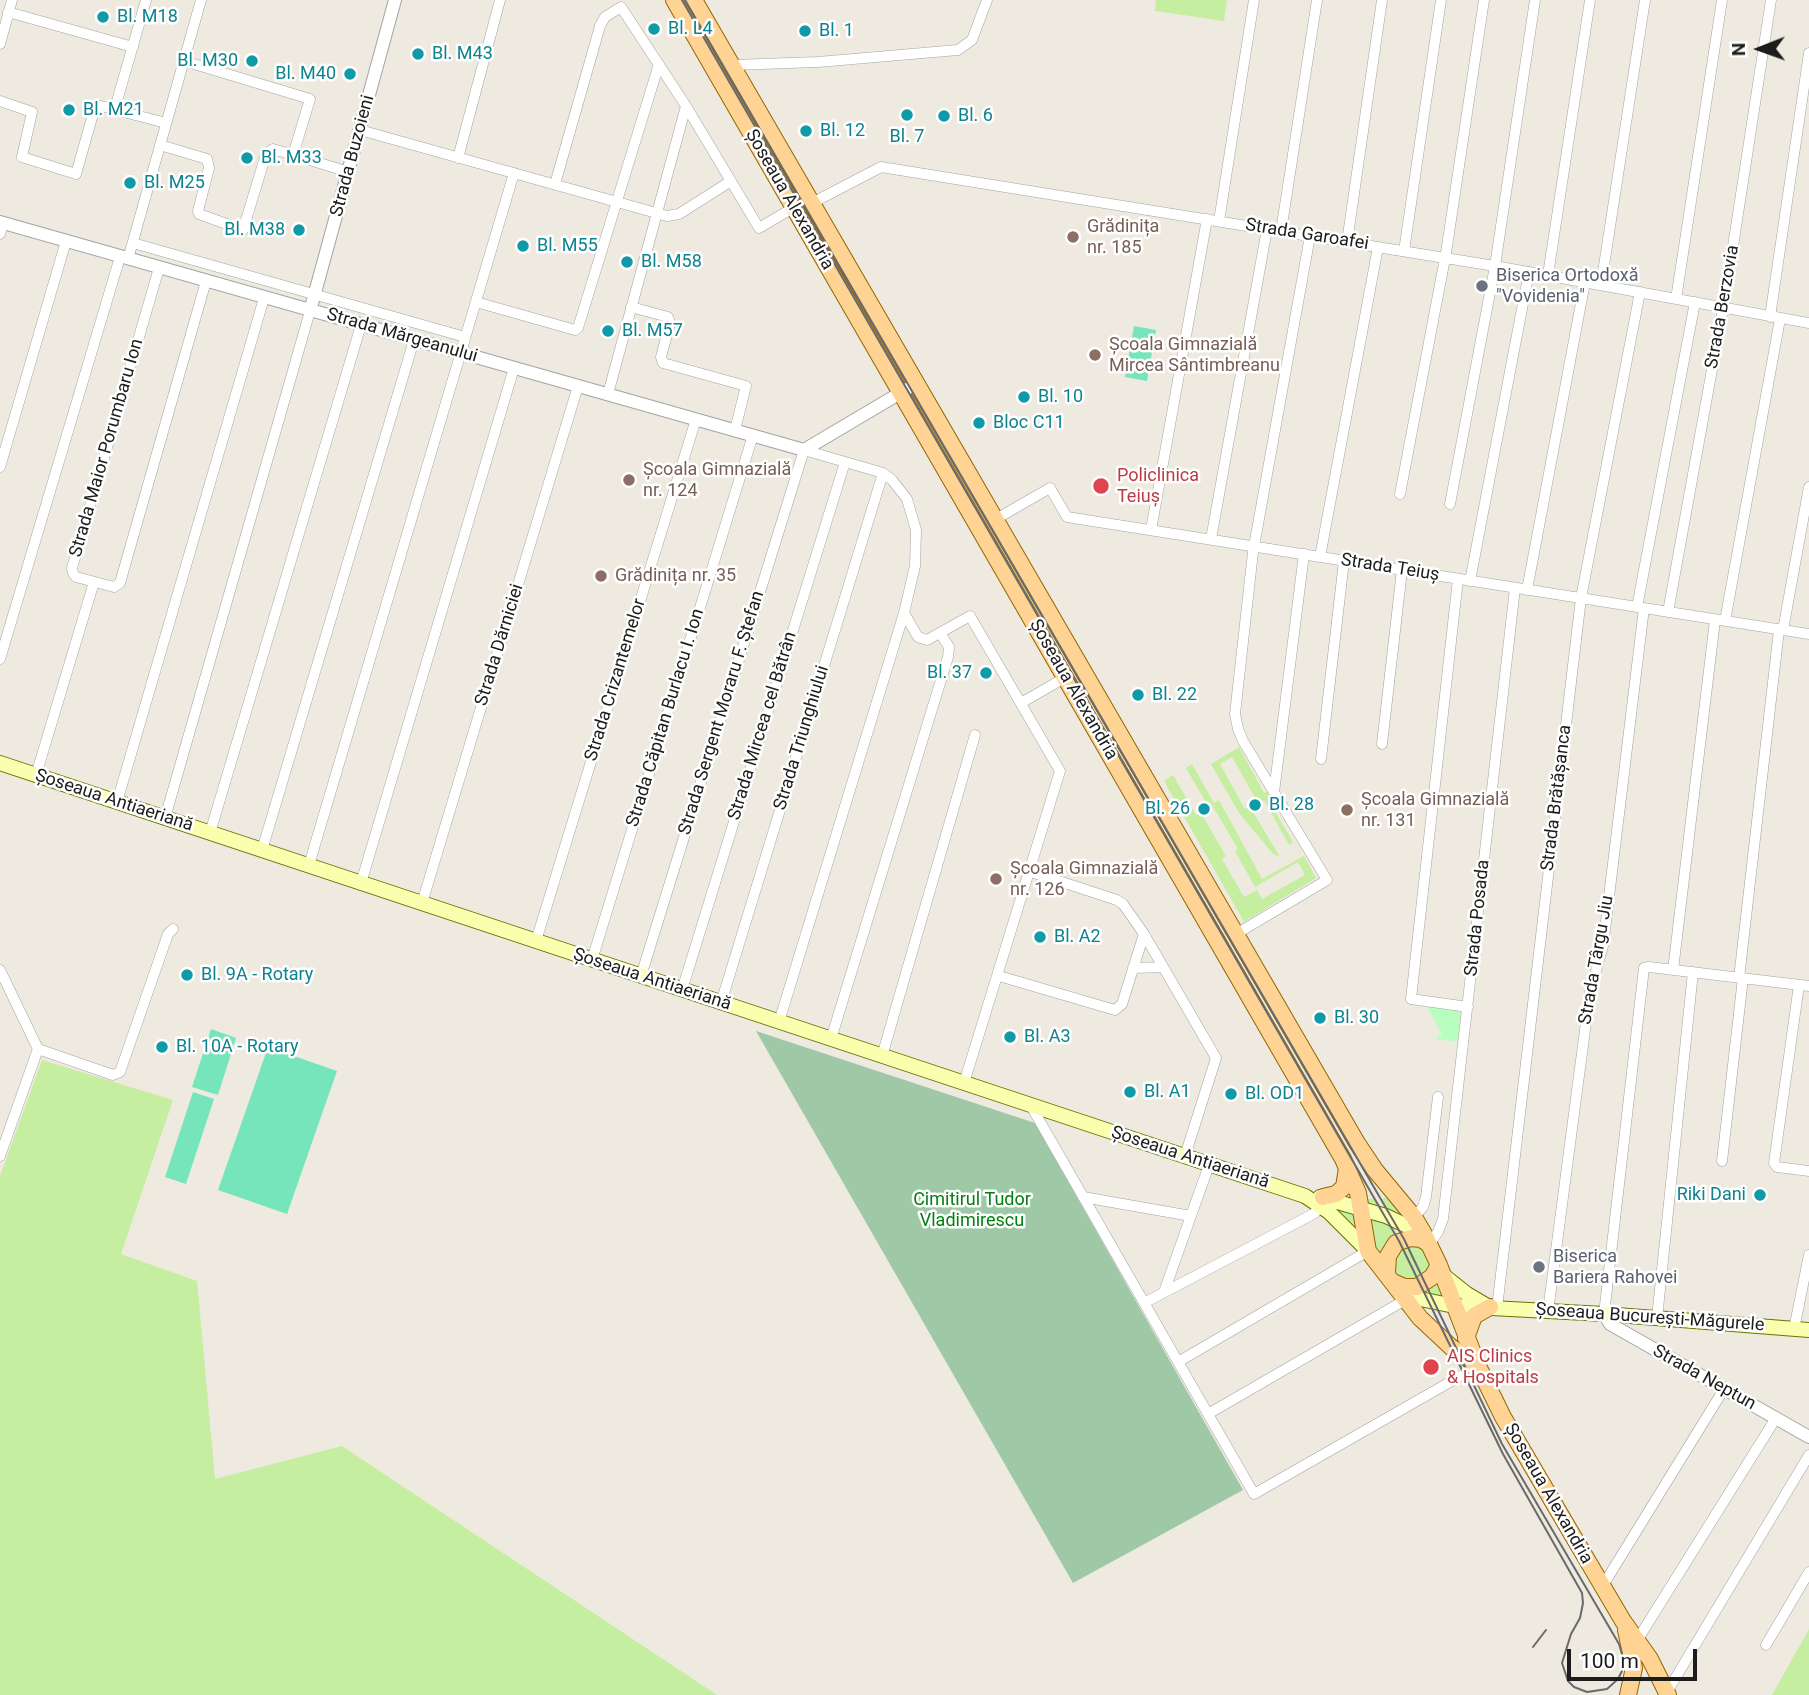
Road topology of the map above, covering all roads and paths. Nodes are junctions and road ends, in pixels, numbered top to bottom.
1 (12, 0) edge
2 (201, 0) edge
3 (393, 0) edge
4 (500, 0) edge
5 (674, 0) edge
6 (694, 0) edge
7 (987, 0) edge
8 (1254, 0) edge
9 (1317, 0) edge
10 (1382, 0) edge
11 (1441, 0) edge
12 (1484, 0) edge
13 (1535, 0) edge
14 (1590, 0) edge
15 (1645, 0) edge
16 (1722, 0) edge
17 (1771, 0) edge
18 (145, 3) edge
19 (8, 12) junction
20 (0, 44) edge
21 (133, 47) junction
22 (1809, 53) edge
23 (184, 61) junction
24 (659, 64) junction
25 (733, 65) junction
26 (0, 101) edge
27 (686, 106) junction
28 (115, 108) junction
29 (166, 123) junction
30 (360, 130) junction
31 (160, 145) junction
32 (293, 155) junction
33 (458, 158) junction
34 (349, 172) junction
35 (514, 173) junction
36 (731, 181) junction
37 (555, 184) junction
38 (616, 201) junction
39 (812, 203) junction
40 (793, 208) junction
41 (657, 212) junction
42 (1207, 219) junction
43 (1219, 221) junction
44 (1, 227) edge
45 (1267, 229) junction
46 (1281, 231) junction
47 (1310, 236) junction
48 (66, 242) junction
49 (1347, 242) junction
50 (133, 243) junction
51 (1378, 247) junction
52 (1404, 251) junction
53 (124, 258) junction
54 (1444, 258) junction
55 (1495, 266) junction
56 (159, 268) junction
57 (1530, 272) junction
58 (1548, 275) junction
59 (206, 281) junction
60 (1585, 282) junction
61 (1601, 285) junction
62 (1640, 292) junction
63 (315, 295) junction
64 (264, 298) junction
65 (1676, 299) junction
66 (476, 302) junction
67 (1695, 302) junction
68 (631, 307) junction
69 (1724, 308) junction
70 (310, 311) junction
71 (1775, 318) junction
72 (1809, 323) edge
73 (361, 325) junction
74 (466, 337) junction
75 (414, 340) junction
76 (461, 353) junction
77 (514, 368) junction
78 (917, 383) junction
79 (578, 386) junction
80 (900, 393) junction
81 (608, 394) junction
82 (696, 419) junction
83 (735, 430) junction
84 (753, 435) junction
85 (804, 450) junction
86 (845, 462) junction
87 (0, 467) edge
88 (883, 474) junction
89 (1809, 487) edge
90 (1400, 494) dead end
91 (1450, 504) dead end
92 (996, 519) junction
93 (1151, 530) junction
94 (1212, 539) junction
95 (1254, 546) junction
96 (1304, 554) junction
97 (1320, 557) junction
98 (1345, 561) junction
99 (1402, 570) junction
100 (1458, 579) junction
101 (1470, 581) junction
102 (94, 582) junction
103 (1515, 588) junction
104 (1527, 590) junction
105 (1581, 598) junction
106 (1641, 608) junction
107 (1668, 612) junction
108 (904, 613) junction
109 (1720, 620) junction
110 (1781, 630) junction
111 (940, 633) junction
112 (1809, 634) edge
113 (0, 659) edge
114 (1066, 677) junction
115 (1021, 703) junction
116 (975, 735) dead end
117 (1382, 744) dead end
118 (1321, 759) dead end
119 (0, 763) edge
120 (36, 775) junction
121 (1274, 792) junction
122 (117, 802) junction
123 (165, 818) junction
124 (210, 832) junction
125 (262, 850) junction
126 (309, 865) junction
127 (1031, 872) junction
128 (361, 883) junction
129 (422, 903) junction
130 (173, 929) dead end
131 (1144, 934) junction
132 (1236, 934) junction
133 (536, 941) junction
134 (592, 960) junction
135 (1163, 967) junction
136 (1133, 968) junction
137 (0, 970) edge
138 (1672, 970) junction
139 (1693, 972) junction
140 (641, 976) junction
141 (999, 976) junction
142 (1741, 978) junction
143 (1806, 985) edge
144 (682, 990) junction
145 (721, 1003) junction
146 (1468, 1007) junction
147 (779, 1022) junction
148 (831, 1039) junction
149 (38, 1049) junction
150 (882, 1056) junction
151 (964, 1083) junction
152 (1438, 1097) dead end
153 (1031, 1106) junction
154 (0, 1156) edge
155 (1185, 1156) junction
156 (1722, 1161) dead end
157 (1209, 1164) junction
158 (1347, 1168) junction
159 (1809, 1171) edge
160 (1083, 1197) junction
161 (1321, 1201) junction
162 (1361, 1209) junction
163 (1191, 1216) junction
164 (1414, 1217) junction
165 (1427, 1239) junction
166 (1367, 1251) junction
167 (1809, 1255) edge
168 (1441, 1270) junction
169 (1397, 1287) junction
170 (1164, 1292) junction
171 (1144, 1303) junction
172 (1454, 1306) junction
173 (1494, 1308) junction
174 (1548, 1311) junction
175 (1604, 1314) junction
176 (1657, 1318) junction
177 (1794, 1329) junction
178 (1809, 1330) edge
179 (1466, 1338) junction
180 (1178, 1362) junction
181 (1478, 1366) junction
182 (1724, 1389) junction
183 (1208, 1414) junction
184 (1776, 1418) junction
185 (1809, 1437) edge
186 (1809, 1455) edge
187 (1809, 1572) edge
188 (1602, 1587) junction
189 (1623, 1621) junction
190 (1638, 1639) junction
191 (1766, 1645) dead end
192 (1630, 1690) edge
193 (1666, 1692) edge

1 - 19 street
2 - 23 street
3 - 30 street, Strada Buzoieni
4 - 33 street
5 - 40 main road, Șoseaua Alexandria
6 - 25 main road, Șoseaua Alexandria
7 - 25 street
8 - 43 street
9 - 46 street
10 - 49 street
11 - 52 street
12 - 54 street
13 - 55 street
14 - 58 street
15 - 61 street
16 - 65 street
17 - 69 street, Strada Berzovia
18 - 21 street
19 - 20 street
19 - 21 street
21 - 28 street
22 - 71 street
23 - 29 street
23 - 32 street
24 - 27 street
24 - 37 street
24 - 38 street
25 - 39 main road, Șoseaua Alexandria
26 - 28 street
27 - 36 street
27 - 41 street
28 - 29 street
29 - 31 street
30 - 33 street
30 - 34 street, Strada Buzoieni
31 - 32 street
31 - 50 street
32 - 34 street
33 - 35 street
34 - 63 street, Strada Buzoieni
35 - 37 street
35 - 66 street
36 - 40 street
36 - 41 street
37 - 38 street
38 - 41 street
38 - 66 street
39 - 42 street, Strada Garoafei
39 - 78 main road, Șoseaua Alexandria
40 - 80 main road, Șoseaua Alexandria
41 - 68 street
42 - 43 street, Strada Garoafei
42 - 93 street
43 - 45 street, Strada Garoafei
44 - 48 street, Strada Mărgeanului
45 - 46 street, Strada Garoafei
45 - 94 street
46 - 47 street, Strada Garoafei
47 - 49 street, Strada Garoafei
47 - 95 street
48 - 53 street, Strada Mărgeanului
48 - 87 street
49 - 51 street, Strada Garoafei
50 - 53 street
50 - 63 street, Strada Mărgeanului
51 - 52 street, Strada Garoafei
51 - 97 street
52 - 54 street, Strada Garoafei
53 - 56 street, Strada Mărgeanului
53 - 113 street
54 - 55 street, Strada Garoafei
54 - 90 street
55 - 57 street, Strada Garoafei
55 - 91 street
56 - 59 street, Strada Mărgeanului
56 - 102 street, Strada Maior Porumbaru Ion
57 - 58 street, Strada Garoafei
57 - 101 street
58 - 60 street, Strada Garoafei
59 - 64 street, Strada Mărgeanului
59 - 102 street
60 - 61 street, Strada Garoafei
60 - 104 street
61 - 62 street, Strada Garoafei
62 - 65 street, Strada Garoafei
62 - 105 street, Strada Brătășanca
63 - 70 street, Strada Buzoieni
63 - 74 street, Strada Mărgeanului
64 - 70 street, Strada Mărgeanului
64 - 122 street
65 - 67 street, Strada Garoafei
66 - 74 street
67 - 69 street, Strada Garoafei
67 - 106 street, Strada Târgu Jiu
68 - 81 street
68 - 83 street
69 - 71 street, Strada Garoafei
69 - 107 street, Strada Berzovia
70 - 73 street, Strada Mărgeanului
70 - 123 street
71 - 72 street, Strada Garoafei
71 - 109 street
73 - 75 street, Strada Mărgeanului
73 - 124 street
74 - 76 street
75 - 76 street, Strada Mărgeanului
75 - 125 street
76 - 77 street, Strada Mărgeanului
76 - 126 street
77 - 79 street, Strada Mărgeanului
77 - 128 street
78 - 80 street
78 - 92 main road, Șoseaua Alexandria
79 - 81 street, Strada Mărgeanului
79 - 129 street, Strada Dărniciei
80 - 85 street
80 - 114 main road, Șoseaua Alexandria
81 - 82 street, Strada Mărgeanului
82 - 83 street, Strada Mărgeanului
82 - 133 street, Strada Crizantemelor
83 - 84 street, Strada Mărgeanului
84 - 85 street, Strada Mărgeanului
84 - 134 street, Strada Căpitan Burlacu I. Ion
85 - 86 street, Strada Mărgeanului
85 - 140 street, Strada Sergent Moraru F. Ștefan
86 - 88 street, Strada Mărgeanului
86 - 144 street, Strada Mircea cel Bătrân
88 - 108 street
88 - 145 street, Strada Triunghiului
89 - 110 street
92 - 93 street, Strada Teiuș
92 - 132 main road, Șoseaua Alexandria
93 - 94 street, Strada Teiuș
94 - 95 street, Strada Teiuș
95 - 96 street, Strada Teiuș
95 - 121 street
96 - 97 street, Strada Teiuș
96 - 121 street
97 - 98 street, Strada Teiuș
98 - 99 street, Strada Teiuș
98 - 118 street
99 - 100 street, Strada Teiuș
99 - 117 street
100 - 101 street, Strada Teiuș
100 - 146 street
101 - 103 street, Strada Teiuș
102 - 120 street, Strada Maior Porumbaru Ion
103 - 104 street, Strada Teiuș
103 - 146 street, Strada Posada
104 - 105 street, Strada Teiuș
105 - 106 street, Strada Teiuș
105 - 173 street, Strada Brătășanca
106 - 107 street, Strada Teiuș
106 - 174 street, Strada Târgu Jiu
107 - 109 street, Strada Teiuș
108 - 111 street
108 - 147 street
109 - 110 street, Strada Teiuș
109 - 138 street
110 - 112 street, Strada Teiuș
110 - 142 street
111 - 115 street
111 - 148 street
114 - 115 street
114 - 158 main road, Șoseaua Alexandria
115 - 127 street
116 - 150 street
119 - 120 main road, Șoseaua Antiaeriană
120 - 122 main road, Șoseaua Antiaeriană
121 - 132 street
122 - 123 main road, Șoseaua Antiaeriană
123 - 124 main road, Șoseaua Antiaeriană
124 - 125 main road, Șoseaua Antiaeriană
125 - 126 main road, Șoseaua Antiaeriană
126 - 128 main road, Șoseaua Antiaeriană
127 - 131 street
127 - 141 street
128 - 129 main road, Șoseaua Antiaeriană
129 - 133 main road, Șoseaua Antiaeriană
130 - 149 street
131 - 135 street
131 - 136 street
132 - 164 main road, Șoseaua Alexandria
133 - 134 main road, Șoseaua Antiaeriană
134 - 140 main road, Șoseaua Antiaeriană
135 - 136 street
135 - 155 street
136 - 141 street
137 - 149 street
138 - 139 street
138 - 175 street
139 - 142 street
139 - 176 street
140 - 144 main road, Șoseaua Antiaeriană
141 - 151 street
142 - 143 street
142 - 156 street
143 - 159 street
144 - 145 main road, Șoseaua Antiaeriană
145 - 147 main road, Șoseaua Antiaeriană
146 - 165 street, Strada Posada
147 - 148 main road, Șoseaua Antiaeriană
148 - 150 main road, Șoseaua Antiaeriană
149 - 154 street
150 - 151 main road, Șoseaua Antiaeriană
151 - 153 main road, Șoseaua Antiaeriană
152 - 164 street
153 - 155 main road, Șoseaua Antiaeriană
153 - 160 street
155 - 157 main road, Șoseaua Antiaeriană
157 - 161 main road, Șoseaua Antiaeriană
157 - 163 street
158 - 161 main road
158 - 162 main road, Șoseaua Alexandria
160 - 163 street
160 - 171 street
161 - 162 main road, Șoseaua Antiaeriană
161 - 166 main road
161 - 170 street
162 - 165 main road, Șoseaua Antiaeriană
162 - 166 main road, Șoseaua Alexandria
163 - 170 street
164 - 165 main road, Șoseaua Alexandria
165 - 168 main road, Șoseaua Alexandria
165 - 169 main road
166 - 169 main road, Șoseaua Alexandria
166 - 180 street
167 - 177 street
168 - 169 main road
168 - 172 main road, Șoseaua Alexandria
168 - 173 main road, Șoseaua București-Măgurele
169 - 172 main road, Șoseaua București-Măgurele
169 - 181 main road, Șoseaua Alexandria
169 - 183 street
170 - 171 street
171 - 180 street
172 - 173 main road, Șoseaua București-Măgurele
172 - 179 main road, Șoseaua Alexandria
173 - 174 main road, Șoseaua București-Măgurele
173 - 179 main road
174 - 175 main road, Șoseaua București-Măgurele
175 - 176 main road, Șoseaua București-Măgurele
175 - 182 street, Strada Neptun
176 - 177 main road, Șoseaua București-Măgurele
177 - 178 main road, Șoseaua București-Măgurele
179 - 181 main road, Șoseaua Alexandria
180 - 183 street
181 - 183 street
181 - 188 main road, Șoseaua Alexandria
182 - 184 street, Strada Neptun
182 - 188 street
184 - 185 street, Strada Neptun
184 - 190 street
186 - 193 street
187 - 191 street
188 - 189 main road, Șoseaua Alexandria
189 - 190 main road, Șoseaua Alexandria
189 - 192 main road, Șoseaua Alexandria
190 - 193 main road, Șoseaua Alexandria
192 - 193 main road

